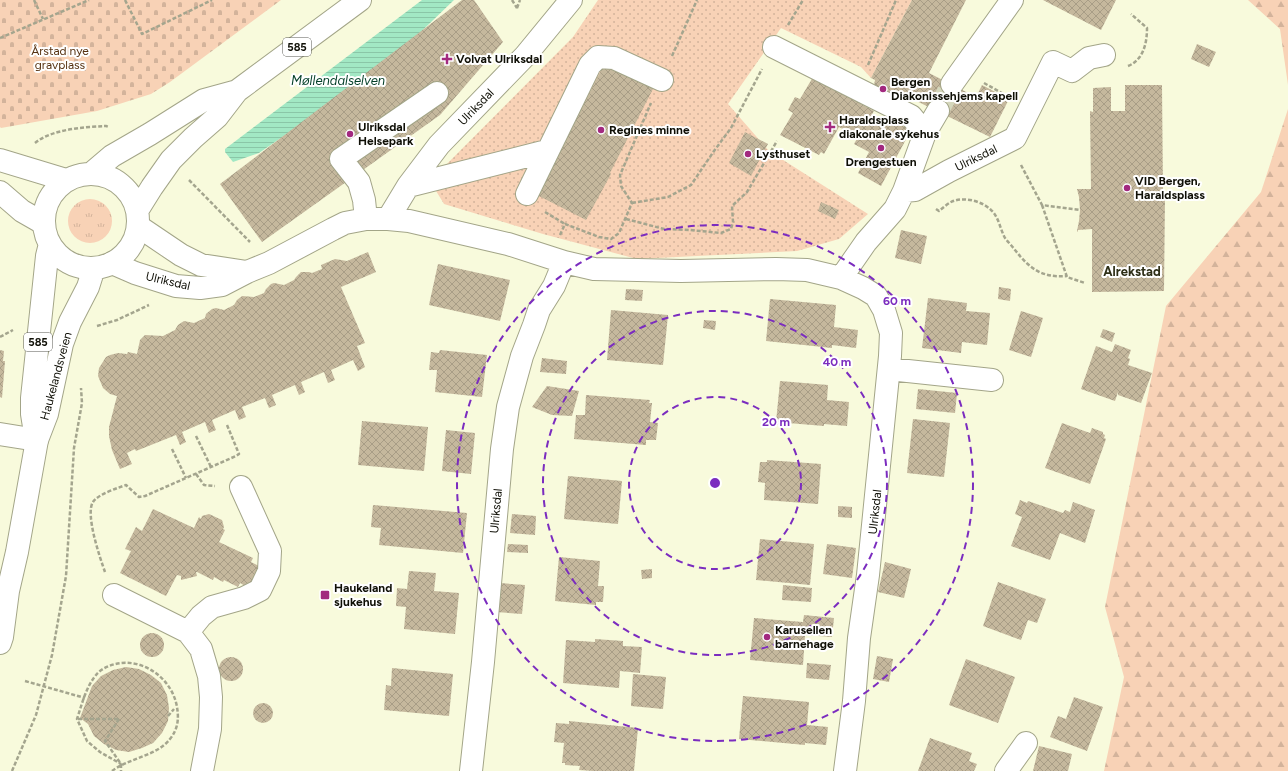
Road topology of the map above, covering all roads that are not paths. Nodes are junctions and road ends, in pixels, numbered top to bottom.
1 (571, 0) edge
2 (1012, 0) edge
3 (358, 1) edge
4 (774, 47) road end
5 (1104, 55) dead end
6 (662, 80) road end
7 (952, 84) tunnel mouth
8 (237, 91) junction
9 (437, 94) dead end
10 (938, 111) tunnel mouth
11 (925, 133) junction
12 (547, 151) junction
13 (0, 160) edge
14 (92, 173) junction
15 (66, 180) junction
16 (408, 186) junction
17 (910, 190) junction
18 (0, 192) edge
19 (527, 194) dead end
20 (138, 218) junction
21 (366, 219) junction
22 (388, 219) junction
23 (43, 223) junction
24 (50, 244) junction
25 (557, 260) junction
26 (103, 265) junction
27 (247, 272) junction
28 (841, 278) junction
29 (888, 369) junction
30 (992, 380) dead end
31 (0, 434) edge
32 (37, 440) junction
33 (241, 487) dead end
34 (114, 595) road end
35 (4, 598) edge
36 (188, 632) junction
37 (0, 644) edge
38 (1026, 743) dead end
39 (845, 766) edge
40 (202, 771) edge
41 (471, 771) edge
42 (1006, 771) edge

1 - 16 street, Ulriksdal
2 - 7 street
3 - 8 street, 585
4 - 11 street
5 - 17 street, Ulriksdal
6 - 12 street
8 - 14 street, 585
8 - 20 street, 585
9 - 21 street
10 - 11 street
11 - 17 street
12 - 16 street
12 - 19 street
13 - 15 street
14 - 15 street, 585
14 - 20 street, 585
15 - 23 street, 585
16 - 22 street, Ulriksdal
17 - 28 street
18 - 23 street
20 - 26 street, 585
20 - 27 street, Ulriksdal
21 - 22 street, Ulriksdal
21 - 27 street, Ulriksdal
22 - 25 street, Ulriksdal
23 - 24 street, 585
24 - 26 street, 585
24 - 32 street, Haukelandsveien / 585
25 - 28 street, Ulriksdal
25 - 41 street, Ulriksdal
26 - 27 street, Ulriksdal
26 - 32 street, Haukelandsveien / 585
28 - 29 street, Ulriksdal
29 - 30 street
29 - 39 street, Ulriksdal
31 - 32 street
32 - 35 street, Haukelandsveien / 585
33 - 36 street
34 - 36 street
35 - 37 street, Haukelandsveien / 585
36 - 40 street
38 - 42 street

